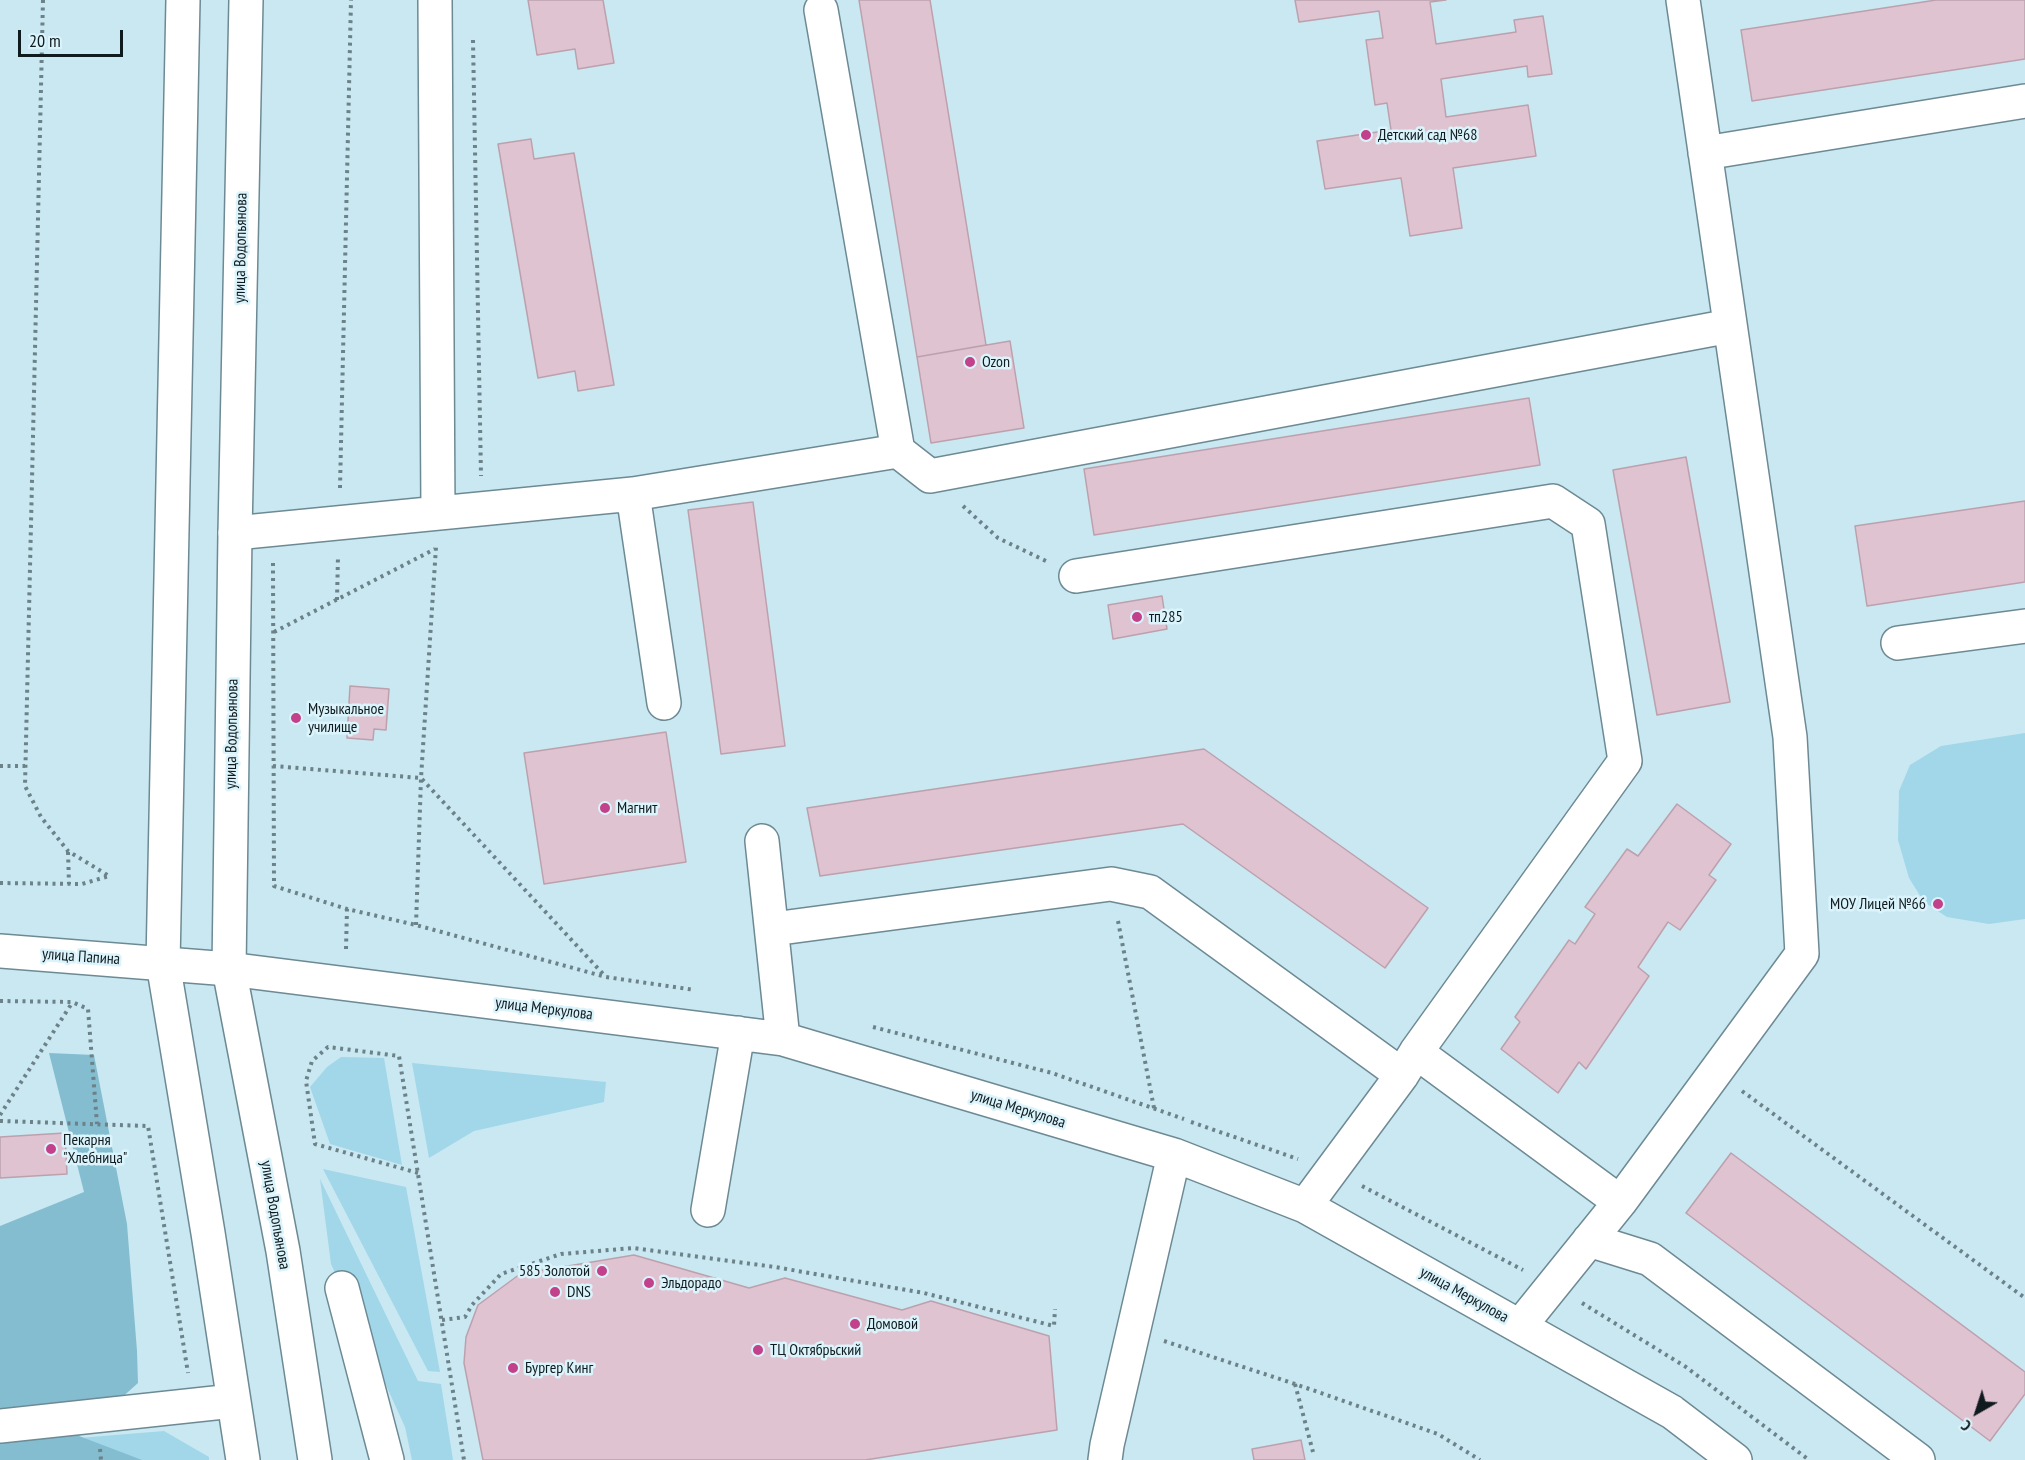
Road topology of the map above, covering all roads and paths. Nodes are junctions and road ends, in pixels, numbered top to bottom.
1 (43, 0) edge
2 (183, 0) edge
3 (246, 0) edge
4 (351, 0) edge
5 (435, 0) edge
6 (1683, 0) edge
7 (821, 10) dead end
8 (473, 36) dead end
9 (2025, 101) edge
10 (1705, 153) junction
11 (1730, 326) junction
12 (898, 451) junction
13 (930, 476) junction
14 (633, 494) junction
15 (482, 509) junction
16 (438, 513) junction
17 (339, 523) junction
18 (273, 529) junction
19 (235, 533) junction
20 (436, 549) junction
21 (1076, 576) joint
22 (337, 600) junction
23 (2025, 626) edge
24 (273, 632) junction
25 (1898, 643) dead end
26 (664, 703) dead end
27 (0, 766) edge
28 (25, 766) junction
29 (273, 766) junction
30 (421, 778) junction
31 (762, 841) dead end
32 (68, 851) junction
33 (0, 883) edge
34 (69, 884) junction
35 (1111, 884) junction
36 (347, 909) junction
37 (416, 925) junction
38 (773, 929) junction
39 (346, 949) dead end
40 (0, 951) edge
41 (163, 963) junction
42 (229, 969) junction
43 (606, 977) junction
44 (698, 991) dead end
45 (0, 1001) edge
46 (72, 1002) junction
47 (870, 1026) dead end
48 (738, 1033) junction
49 (783, 1039) junction
50 (1409, 1064) junction
51 (1716, 1072) junction
52 (1154, 1108) junction
53 (0, 1115) edge
54 (0, 1121) edge
55 (97, 1124) junction
56 (1174, 1155) junction
57 (1331, 1170) junction
58 (418, 1173) junction
59 (1620, 1202) junction
60 (1305, 1206) junction
61 (708, 1210) dead end
62 (1589, 1240) junction
63 (1553, 1285) junction
64 (342, 1288) dead end
65 (2025, 1298) edge
66 (1055, 1309) dead end
67 (441, 1320) junction
68 (1520, 1326) junction
69 (1134, 1331) junction
70 (1295, 1384) junction
71 (234, 1401) junction
72 (194, 1406) junction
73 (0, 1426) edge
74 (1313, 1452) dead end
75 (243, 1460) edge
76 (315, 1460) edge
77 (387, 1460) edge
78 (464, 1460) edge
79 (1105, 1460) edge
80 (1480, 1460) edge
81 (1735, 1460) edge
82 (1809, 1460) edge
83 (1918, 1460) edge

1 - 28 path
2 - 41 main road
3 - 19 main road, улица Водопьянова
4 - 17 path
5 - 16 main road
6 - 10 main road
7 - 12 main road
8 - 15 path
9 - 10 main road
10 - 11 main road
11 - 13 main road
11 - 51 main road
12 - 13 main road
12 - 14 main road
13 - 21 path
14 - 15 main road
14 - 26 main road
15 - 16 main road
16 - 17 main road
16 - 20 path
17 - 18 main road
17 - 22 path
18 - 19 main road
18 - 24 path
19 - 42 main road, улица Водопьянова
20 - 22 path
20 - 30 path
21 - 50 main road
22 - 24 path
23 - 25 main road
24 - 29 path
27 - 28 path
28 - 32 path
29 - 30 path
29 - 36 path
30 - 37 path
30 - 43 path
31 - 38 main road
32 - 34 path
32 - 34 path
33 - 34 path
35 - 38 main road
35 - 50 main road
35 - 52 path
36 - 37 path
36 - 39 path
37 - 43 path
38 - 49 main road
40 - 41 main road, улица Папина
41 - 42 main road, улица Папина
41 - 71 main road
42 - 48 main road, улица Меркулова
42 - 76 main road, улица Водопьянова
43 - 44 path
45 - 46 path
46 - 53 path
46 - 55 path
47 - 52 path
48 - 49 main road, улица Меркулова
48 - 61 main road
49 - 56 main road, улица Меркулова
50 - 57 main road
50 - 59 main road
51 - 59 main road
51 - 65 path
52 - 57 path
54 - 55 path
55 - 72 path
56 - 60 main road, улица Меркулова
56 - 69 main road
57 - 60 main road
57 - 63 path
58 - 58 path
58 - 67 path
59 - 62 main road
60 - 68 main road, улица Меркулова
62 - 63 main road
62 - 83 main road
63 - 68 main road
63 - 82 path
64 - 77 main road
66 - 67 path
67 - 78 path
68 - 81 main road, улица Меркулова
69 - 70 path
69 - 79 main road
70 - 74 path
70 - 80 path
71 - 72 main road
71 - 75 main road
72 - 73 main road

